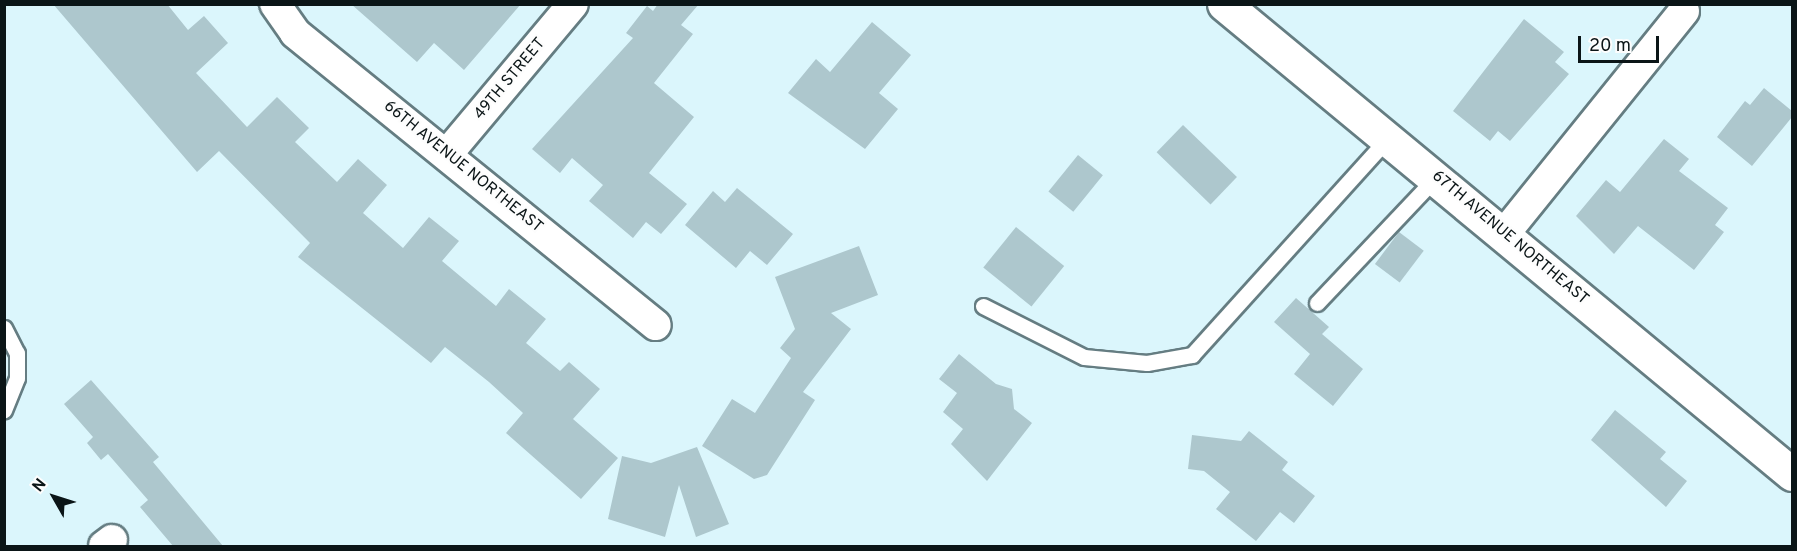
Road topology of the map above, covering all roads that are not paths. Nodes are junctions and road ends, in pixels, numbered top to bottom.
1 (275, 4) edge
2 (573, 4) edge
3 (1224, 4) edge
4 (1684, 11) dead end
5 (1388, 138) junction
6 (448, 153) junction
7 (1436, 177) junction
8 (1505, 234) junction
9 (1317, 303) dead end
10 (983, 306) dead end
11 (656, 325) dead end
12 (4, 328) edge
13 (4, 410) edge
14 (1792, 474) edge

1 - 6 street, 66TH AVENUE NORTHEAST
2 - 6 street, 49TH STREET
3 - 5 street, 67TH AVENUE NORTHEAST
4 - 8 street
5 - 7 street, 67TH AVENUE NORTHEAST
5 - 10 lane
6 - 11 street, 66TH AVENUE NORTHEAST
7 - 8 street, 67TH AVENUE NORTHEAST
7 - 9 lane
8 - 14 street, 67TH AVENUE NORTHEAST
12 - 13 lane

